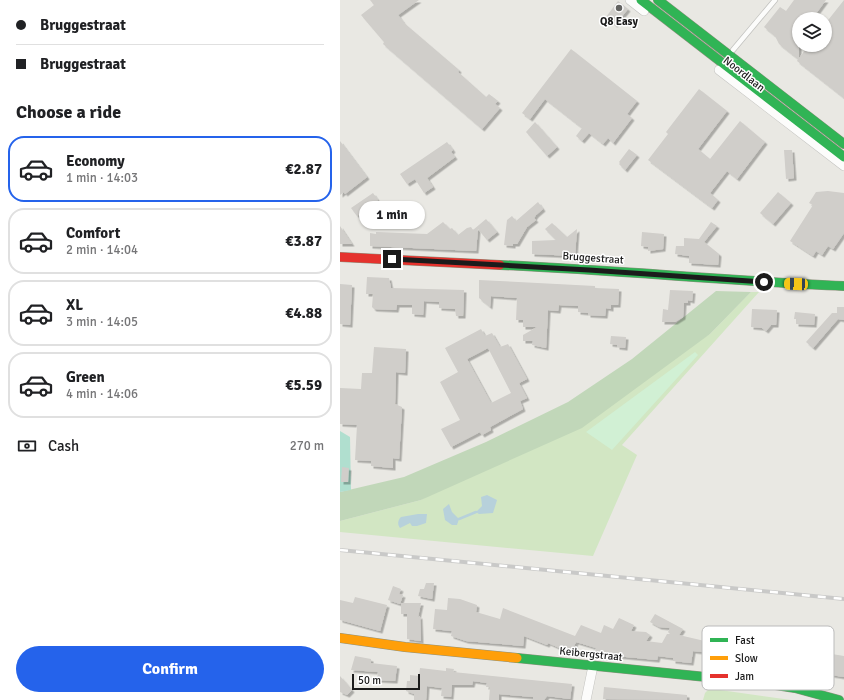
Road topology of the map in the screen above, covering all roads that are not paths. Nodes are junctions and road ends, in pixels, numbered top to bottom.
1 (630, 0) edge
2 (641, 0) edge
3 (658, 0) edge
4 (775, 0) edge
5 (714, 43) junction
6 (733, 50) junction
7 (844, 136) edge
8 (844, 144) edge
9 (844, 157) edge
10 (844, 166) edge
11 (340, 257) edge
12 (844, 286) edge
13 (340, 638) edge
14 (593, 666) junction
15 (702, 677) edge
16 (802, 690) edge
17 (586, 700) edge
18 (839, 700) edge

1 - 10 street, Noordlaan
2 - 9 street, Noordlaan
3 - 5 street, Noordlaan
4 - 6 lane
5 - 6 street, Noordlaan
5 - 8 street, Noordlaan
6 - 7 street, Noordlaan
11 - 12 street, Bruggestraat
13 - 14 street, Keibergstraat
14 - 15 street, Keibergstraat
14 - 17 street
16 - 18 street, Keibergstraat

